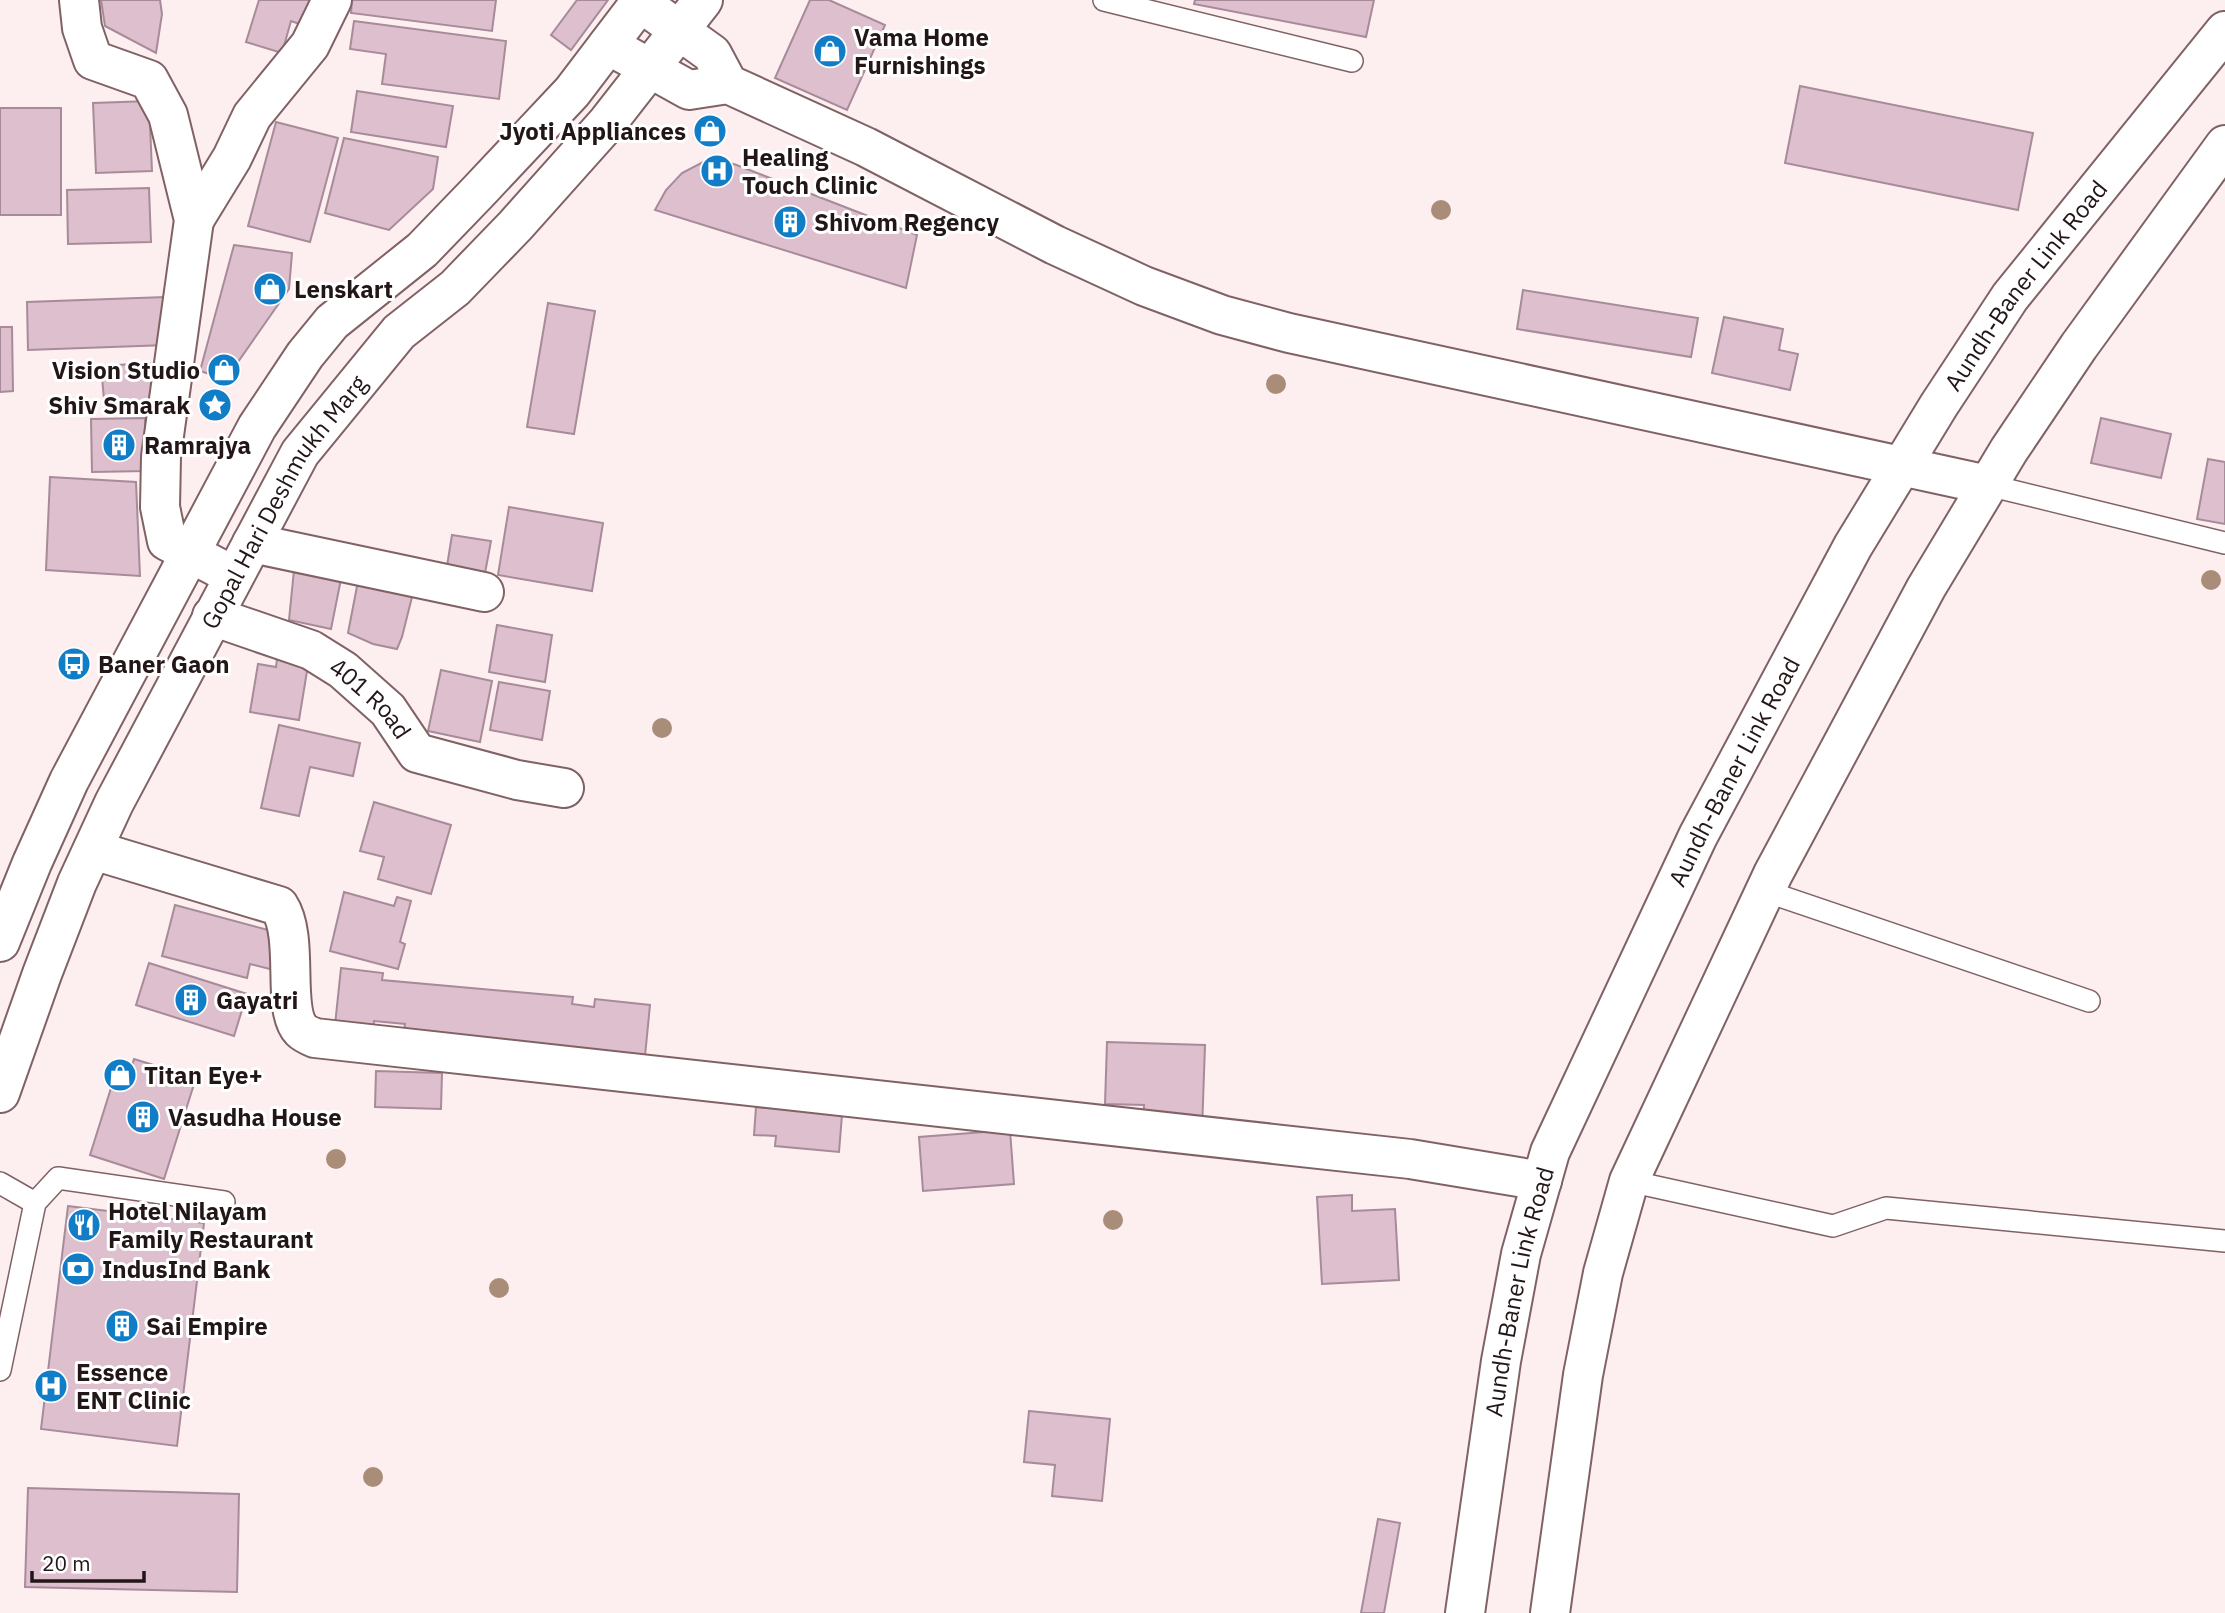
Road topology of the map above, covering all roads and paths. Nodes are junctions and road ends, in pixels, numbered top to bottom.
1 (79, 0) edge
2 (332, 0) edge
3 (703, 0) edge
4 (1104, 0) edge
5 (641, 1) edge
6 (2225, 31) edge
7 (678, 32) junction
8 (608, 45) junction
9 (1352, 61) dead end
10 (650, 68) junction
11 (728, 84) junction
12 (2225, 145) edge
13 (194, 220) junction
14 (1902, 466) junction
15 (1988, 485) junction
16 (252, 543) junction
17 (2225, 543) edge
18 (189, 554) junction
19 (234, 576) junction
20 (484, 592) dead end
21 (212, 616) junction
22 (564, 788) dead end
23 (93, 850) junction
24 (1765, 891) junction
25 (0, 942) edge
26 (2089, 1001) dead end
27 (0, 1093) edge
28 (1542, 1181) junction
29 (1629, 1181) junction
30 (0, 1183) edge
31 (224, 1202) dead end
32 (35, 1203) junction
33 (2225, 1241) edge
34 (0, 1370) edge
35 (1465, 1613) edge
36 (1550, 1613) edge

1 - 13 main road
2 - 13 main road
3 - 7 main road, Gopal Hari Deshmukh Marg
4 - 9 lane
5 - 7 main road
5 - 8 main road, Gopal Hari Deshmukh Marg
6 - 14 main road, Aundh-Baner Link Road
7 - 10 main road, Gopal Hari Deshmukh Marg
7 - 11 main road
8 - 10 main road
8 - 18 main road, Gopal Hari Deshmukh Marg
10 - 11 main road
10 - 16 main road, Gopal Hari Deshmukh Marg
11 - 14 main road
12 - 15 main road
13 - 18 main road
14 - 15 main road
14 - 28 main road, Aundh-Baner Link Road
15 - 17 lane
15 - 24 main road
16 - 19 main road, Gopal Hari Deshmukh Marg
16 - 20 main road
18 - 19 main road
18 - 25 main road, Gopal Hari Deshmukh Marg
19 - 21 main road, Gopal Hari Deshmukh Marg
21 - 22 main road, 401 Road
21 - 23 main road, Gopal Hari Deshmukh Marg
23 - 27 main road, Gopal Hari Deshmukh Marg
23 - 28 main road
24 - 26 lane
24 - 29 main road
28 - 35 main road, Aundh-Baner Link Road
29 - 33 lane
29 - 36 main road
30 - 32 lane
31 - 32 lane
32 - 34 lane

